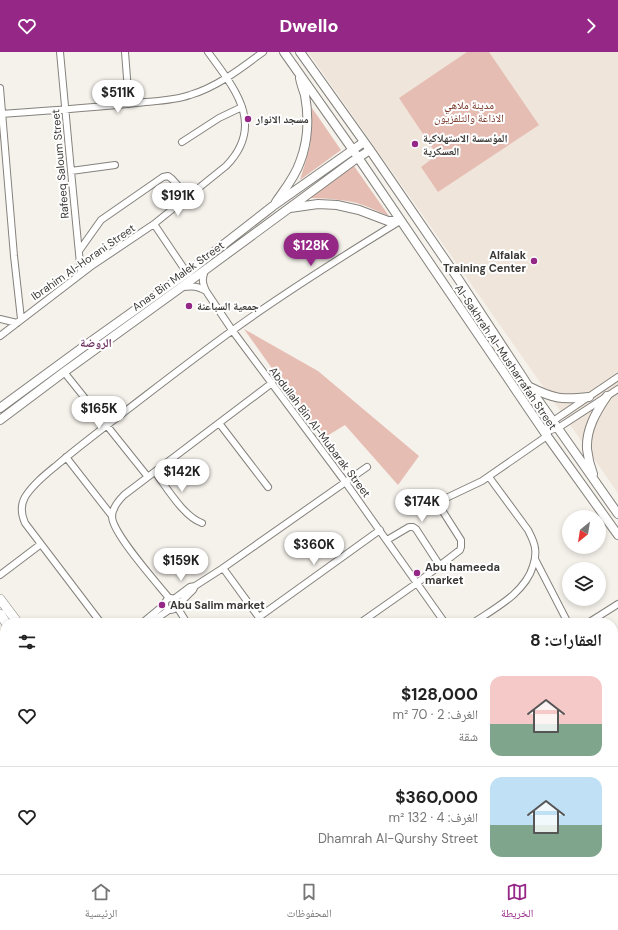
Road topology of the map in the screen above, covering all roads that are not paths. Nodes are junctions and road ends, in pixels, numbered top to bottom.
1 (60, 52) edge
2 (125, 52) edge
3 (208, 52) edge
4 (263, 52) edge
5 (284, 52) edge
6 (300, 52) edge
7 (298, 71) junction
8 (227, 78) junction
9 (0, 88) edge
10 (129, 104) junction
11 (242, 107) junction
12 (65, 110) junction
13 (1, 114) edge
14 (182, 142) dead end
15 (364, 142) junction
16 (353, 150) junction
17 (370, 150) junction
18 (358, 158) junction
19 (115, 165) dead end
20 (71, 171) junction
21 (188, 197) junction
22 (273, 206) junction
23 (289, 208) junction
24 (400, 221) junction
25 (154, 224) junction
26 (79, 251) junction
27 (206, 270) junction
28 (187, 273) junction
29 (81, 274) junction
30 (180, 288) junction
31 (206, 291) junction
32 (0, 319) edge
33 (19, 321) junction
34 (232, 330) junction
35 (0, 336) edge
36 (64, 372) junction
37 (618, 377) edge
38 (272, 384) junction
39 (530, 387) junction
40 (618, 389) edge
41 (607, 396) junction
42 (588, 397) junction
43 (0, 408) edge
44 (0, 420) edge
45 (553, 421) junction
46 (219, 423) junction
47 (107, 425) junction
48 (558, 428) junction
49 (545, 432) junction
50 (66, 457) junction
51 (367, 467) dead end
52 (155, 472) junction
53 (148, 477) junction
54 (489, 477) junction
55 (595, 481) junction
56 (346, 483) junction
57 (268, 487) dead end
58 (618, 514) edge
59 (112, 516) junction
60 (202, 523) dead end
61 (380, 530) junction
62 (618, 535) edge
63 (387, 540) junction
64 (41, 544) junction
65 (535, 559) junction
66 (440, 566) junction
67 (224, 568) junction
68 (0, 574) edge
69 (417, 584) junction
70 (195, 586) junction
71 (0, 599) edge
72 (169, 601) junction
73 (618, 604) edge
74 (174, 608) junction
75 (14, 618) edge
76 (97, 618) edge
77 (148, 618) edge
78 (158, 618) edge
79 (181, 618) edge
80 (260, 618) edge
81 (264, 618) edge
82 (367, 618) edge
83 (441, 618) edge
84 (480, 618) edge
85 (565, 618) edge
86 (596, 618) edge

1 - 12 street, Rafeeq Saloum Street
2 - 10 street
3 - 8 street, Ibrahim Al-Horani Street
4 - 8 street
5 - 7 main road, Al-Sakhrah Al-Musharrafah Street
6 - 15 main road, Al-Sakhrah Al-Musharrafah Street
7 - 16 main road, Al-Sakhrah Al-Musharrafah Street
7 - 22 main road
8 - 10 street
8 - 11 street, Ibrahim Al-Horani Street
9 - 13 street
10 - 12 street
11 - 14 street
11 - 21 street, Ibrahim Al-Horani Street
12 - 13 street
12 - 20 street, Rafeeq Saloum Street
13 - 33 street
15 - 16 main road, Anas Bin Malek Street
15 - 17 main road, Al-Sakhrah Al-Musharrafah Street
16 - 18 main road, Al-Sakhrah Al-Musharrafah Street
16 - 22 main road, Anas Bin Malek Street
17 - 18 main road, Anas Bin Malek Street
17 - 39 main road, Al-Sakhrah Al-Musharrafah Street
18 - 23 main road, Anas Bin Malek Street
18 - 24 main road, Al-Sakhrah Al-Musharrafah Street
19 - 20 street
20 - 26 street, Rafeeq Saloum Street
21 - 25 street, Ibrahim Al-Horani Street
21 - 26 street
22 - 28 main road, Anas Bin Malek Street
23 - 24 main road
23 - 27 main road, Anas Bin Malek Street
24 - 34 street
24 - 49 main road, Al-Sakhrah Al-Musharrafah Street
25 - 28 street
25 - 29 street, Ibrahim Al-Horani Street
26 - 29 street, Rafeeq Saloum Street
27 - 30 main road, Anas Bin Malek Street
27 - 31 street
28 - 43 main road, Anas Bin Malek Street
29 - 33 street, Ibrahim Al-Horani Street
30 - 31 street
30 - 36 main road, Anas Bin Malek Street
31 - 34 street, Abdullah Bin Al-Mubarak Street
32 - 33 street
33 - 35 street, Ibrahim Al-Horani Street
34 - 38 street, Abdullah Bin Al-Mubarak Street
34 - 47 street
36 - 44 main road, Anas Bin Malek Street
36 - 47 street
37 - 42 street
38 - 46 street
38 - 56 street, Abdullah Bin Al-Mubarak Street
39 - 42 main road
39 - 45 main road, Al-Sakhrah Al-Musharrafah Street
40 - 41 street
41 - 48 street
41 - 55 main road
42 - 45 street
45 - 48 main road, Al-Sakhrah Al-Musharrafah Street
45 - 49 street
46 - 52 street
46 - 57 street
47 - 50 street
47 - 53 street
48 - 49 street
48 - 55 main road, Al-Sakhrah Al-Musharrafah Street
49 - 54 street
49 - 62 main road, Al-Sakhrah Al-Musharrafah Street
50 - 59 street
50 - 64 street
51 - 56 street
52 - 53 street
52 - 60 street
53 - 59 street
54 - 65 street
54 - 66 street
55 - 58 main road, Al-Sakhrah Al-Musharrafah Street
56 - 61 street, Abdullah Bin Al-Mubarak Street
56 - 67 street
59 - 72 street
61 - 63 street, Abdullah Bin Al-Mubarak Street
61 - 81 street
63 - 66 street
63 - 69 street, Abdullah Bin Al-Mubarak Street
64 - 68 street
64 - 76 street
65 - 84 street
65 - 85 street
66 - 69 street
67 - 70 street
67 - 80 street
69 - 82 street
69 - 83 street, Abdullah Bin Al-Mubarak Street
70 - 72 street
70 - 74 street
71 - 75 highway
72 - 74 street
72 - 74 street
72 - 77 street
73 - 86 street
74 - 78 street
74 - 79 street

